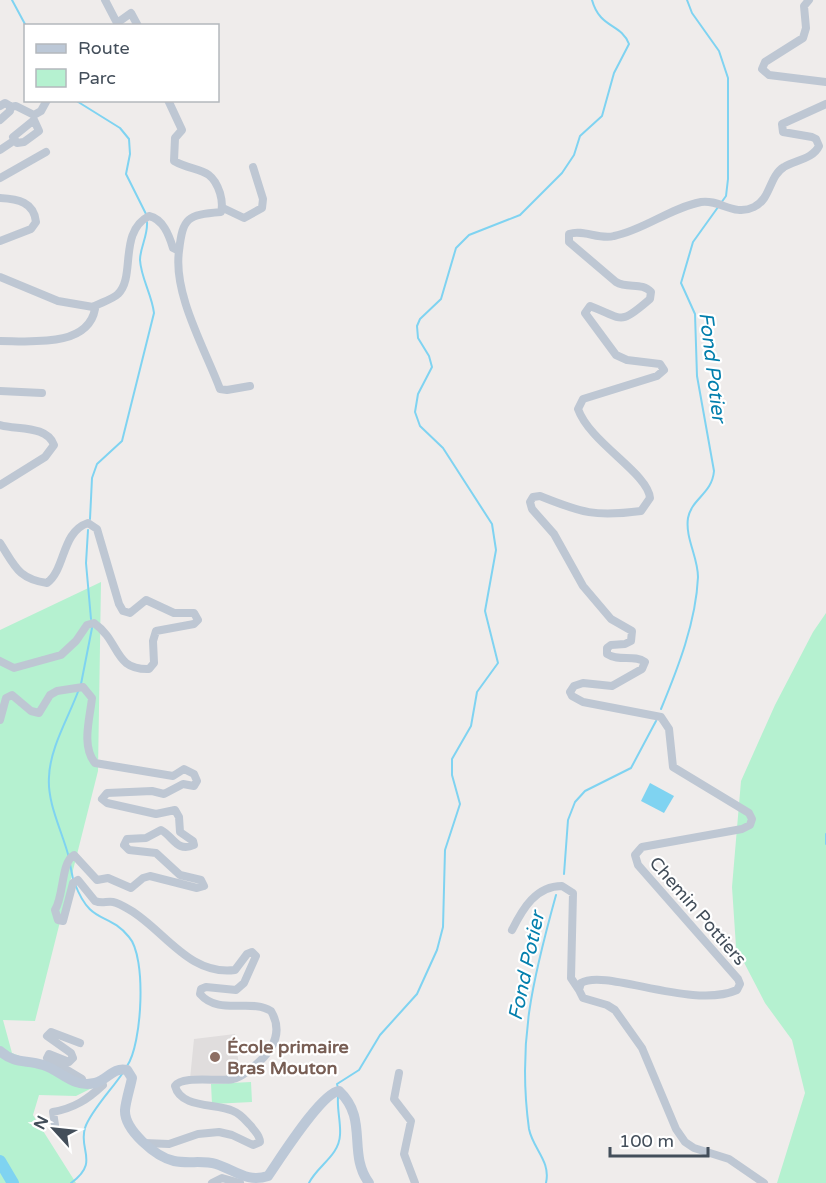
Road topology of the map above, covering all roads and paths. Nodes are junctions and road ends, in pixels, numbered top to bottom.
1 (105, 0) edge
2 (810, 0) edge
3 (137, 24) edge
4 (826, 82) edge
5 (46, 102) edge
6 (169, 102) edge
7 (826, 104) edge
8 (0, 106) edge
9 (10, 107) junction
10 (0, 120) edge
11 (15, 140) dead end
12 (0, 150) edge
13 (46, 152) dead end
14 (253, 167) dead end
15 (0, 178) edge
16 (0, 198) edge
17 (223, 208) junction
18 (0, 241) edge
19 (178, 251) junction
20 (0, 277) edge
21 (93, 307) junction
22 (0, 341) edge
23 (250, 386) dead end
24 (0, 391) edge
25 (42, 393) dead end
26 (0, 425) edge
27 (0, 485) edge
28 (0, 543) edge
29 (0, 661) edge
30 (0, 720) edge
31 (512, 930) dead end
32 (579, 990) junction
33 (80, 1043) dead end
34 (0, 1051) edge
35 (399, 1073) dead end
36 (101, 1081) junction
37 (81, 1084) junction
38 (55, 1125) dead end
39 (144, 1143) junction
40 (260, 1180) edge
41 (212, 1183) edge
42 (240, 1183) edge
43 (369, 1183) edge
44 (415, 1183) edge
45 (764, 1183) edge

1 - 3 street
2 - 4 street
5 - 9 street
6 - 17 street
7 - 32 street, Chemin Pottiers
8 - 9 street
9 - 10 street
11 - 12 street
13 - 15 street
14 - 17 street
16 - 18 street
17 - 19 street
19 - 21 street
19 - 23 street
20 - 21 street
21 - 22 street
24 - 25 street
26 - 27 street
28 - 29 street
30 - 39 street
31 - 32 street
32 - 45 street
33 - 37 street
34 - 37 main road
35 - 44 street
36 - 37 main road
36 - 38 street
36 - 39 main road
39 - 40 main road
40 - 43 main road
41 - 42 street

